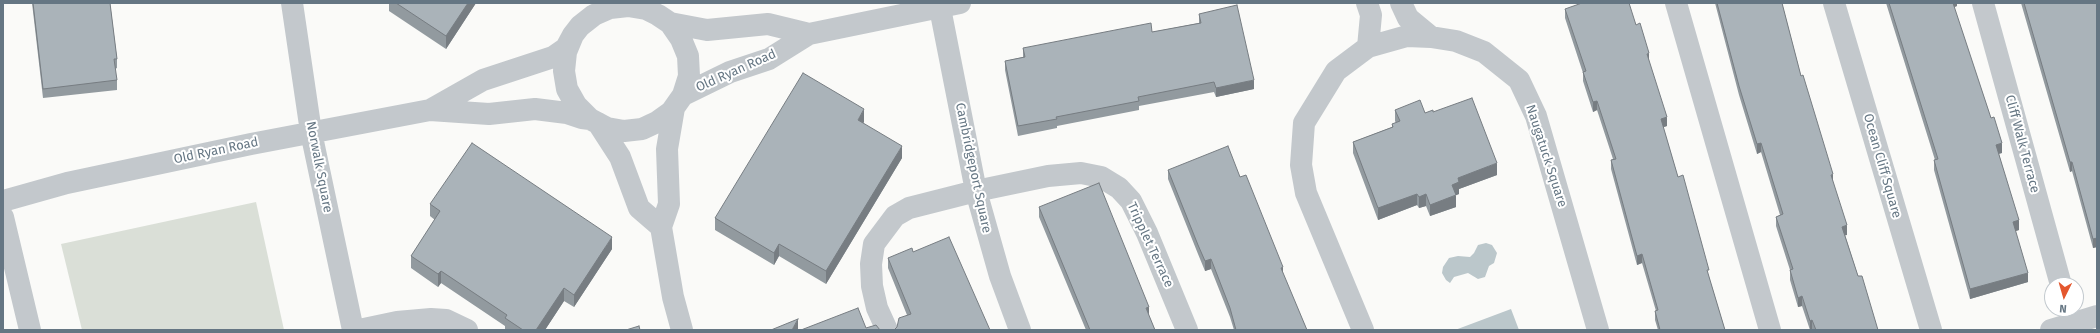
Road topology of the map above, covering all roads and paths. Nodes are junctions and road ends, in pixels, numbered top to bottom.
1 (292, 3) edge
2 (586, 3) edge
3 (1367, 3) edge
4 (1401, 3) edge
5 (1676, 3) edge
6 (1834, 3) edge
7 (1983, 3) edge
8 (946, 4) edge
9 (660, 14) edge
10 (575, 33) junction
11 (809, 34) junction
12 (1431, 37) junction
13 (1368, 47) junction
14 (679, 101) junction
15 (430, 110) junction
16 (594, 121) junction
17 (311, 132) junction
18 (976, 191) junction
19 (3, 201) edge
20 (3, 217) edge
21 (660, 227) junction
22 (2058, 277) edge
23 (2097, 316) edge
24 (2063, 321) edge
25 (30, 330) edge
26 (352, 330) edge
27 (359, 330) edge
28 (467, 330) edge
29 (682, 330) edge
30 (887, 330) edge
31 (1020, 330) edge
32 (1187, 330) edge
33 (1364, 330) edge
34 (1598, 330) edge
35 (1770, 330) edge
36 (1931, 330) edge

1 - 17 street, Norwalk Square
2 - 10 street
3 - 13 street
4 - 12 street
5 - 35 street
6 - 36 street, Ocean Cliff Square
7 - 22 street, Cliff Walk Terrace
8 - 11 street, Old Ryan Road
8 - 18 street, Cambridgeport Square
9 - 10 street, Old Ryan Road
9 - 11 street, Old Ryan Road
9 - 14 street, Old Ryan Road
10 - 15 street, Old Ryan Road
10 - 16 street, Old Ryan Road
11 - 14 street, Old Ryan Road
12 - 13 street, Naugatuck Square
12 - 34 street, Naugatuck Square
13 - 33 street, Naugatuck Square
14 - 16 street, Old Ryan Road
14 - 21 street
15 - 16 street, Old Ryan Road
15 - 17 street, Old Ryan Road
16 - 21 street
17 - 19 street, Old Ryan Road
17 - 26 street, Norwalk Square
18 - 30 street, Tripplet Terrace
18 - 31 street, Cambridgeport Square
18 - 32 street, Tripplet Terrace
20 - 25 street
21 - 29 street
23 - 24 street
27 - 28 street

